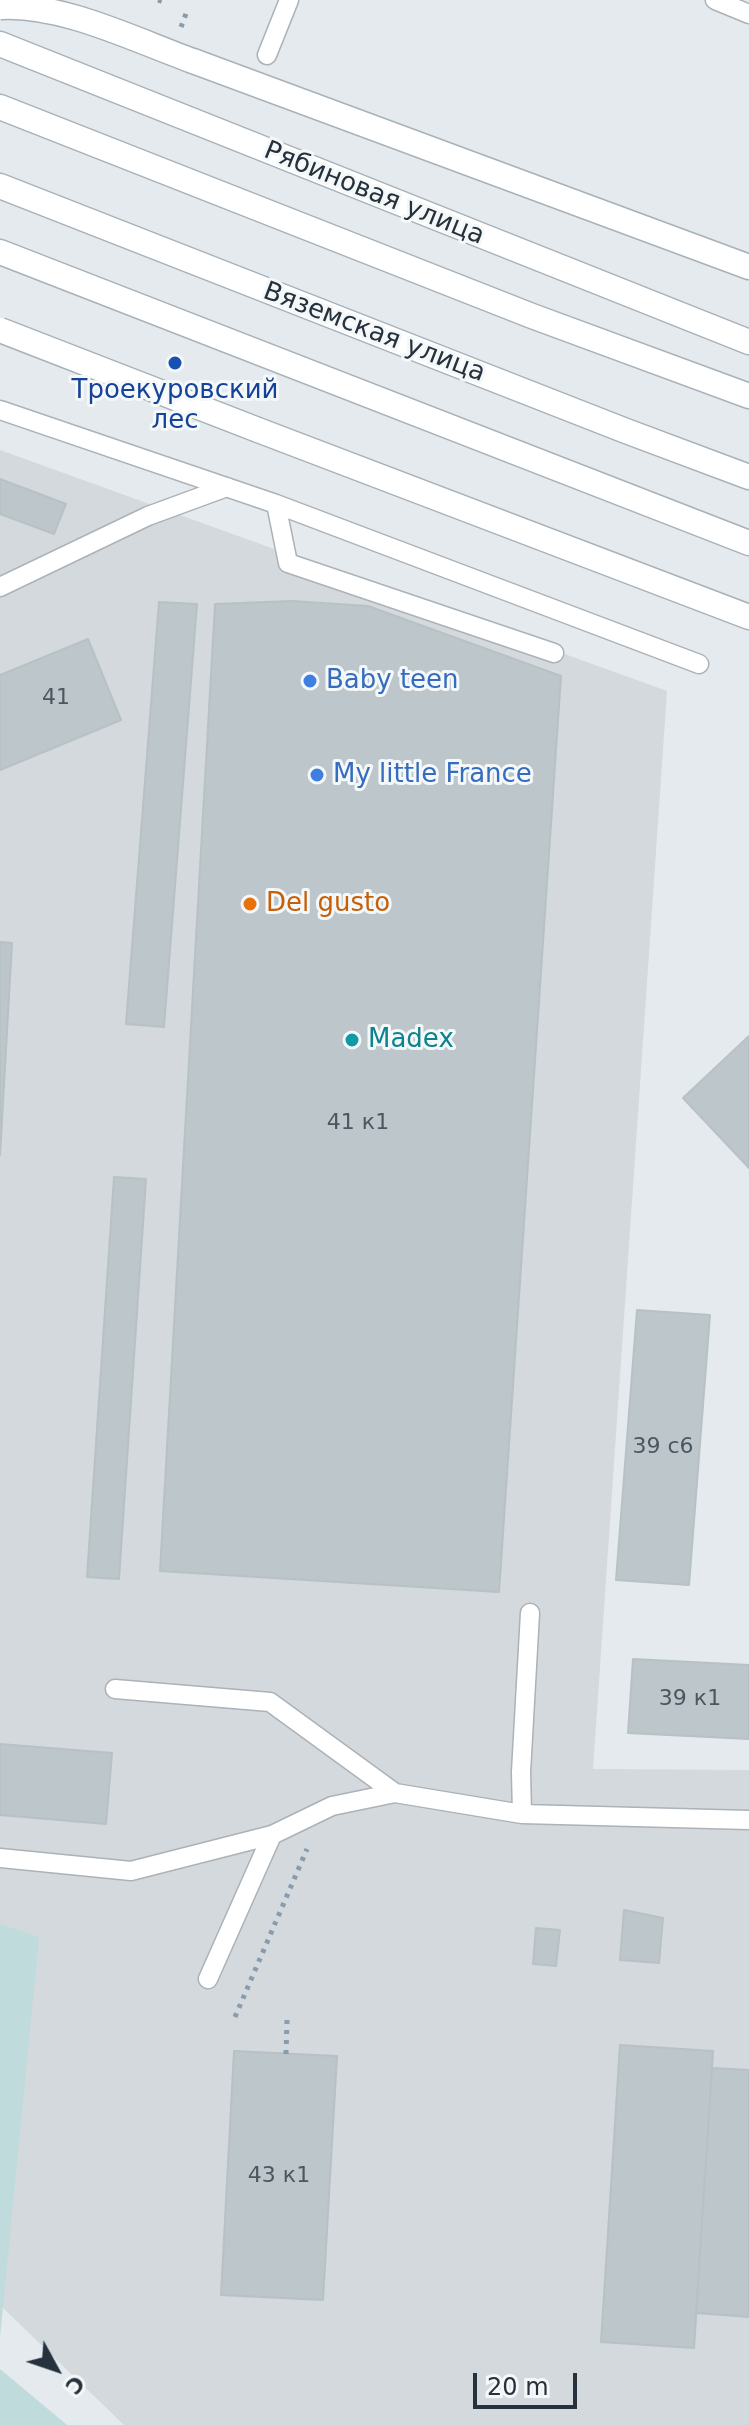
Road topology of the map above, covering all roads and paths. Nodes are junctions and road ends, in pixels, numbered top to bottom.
1 (158, 0) edge
2 (289, 0) edge
3 (715, 0) edge
4 (167, 3) dead end
5 (0, 7) edge
6 (187, 11) dead end
7 (749, 14) edge
8 (179, 32) dead end
9 (0, 44) edge
10 (267, 55) dead end
11 (0, 107) edge
12 (0, 186) edge
13 (6, 257) edge
14 (749, 267) edge
15 (0, 330) edge
16 (749, 342) edge
17 (749, 396) edge
18 (0, 410) edge
19 (749, 477) edge
20 (227, 487) junction
21 (276, 504) junction
22 (749, 543) edge
23 (0, 587) edge
24 (749, 617) edge
25 (554, 653) dead end
26 (699, 664) dead end
27 (530, 1613) dead end
28 (115, 1689) dead end
29 (395, 1793) junction
30 (332, 1806) junction
31 (522, 1814) junction
32 (749, 1820) edge
33 (272, 1835) junction
34 (0, 1858) edge
35 (208, 1979) dead end
36 (235, 2017) dead end
37 (287, 2020) dead end
38 (286, 2054) dead end

1 - 4 path
2 - 10 lane
3 - 7 lane
5 - 14 main road, bridge
6 - 8 path
9 - 16 main road, Рябиновая улица
11 - 17 main road
12 - 19 main road, Вяземская улица
13 - 22 main road
15 - 24 main road, bridge
18 - 20 lane
20 - 21 lane
20 - 23 lane
21 - 25 lane
21 - 26 lane
27 - 31 lane
28 - 29 lane
29 - 30 lane
29 - 31 lane
30 - 33 lane
30 - 36 path
31 - 32 lane
33 - 34 lane
33 - 35 lane
37 - 38 path

